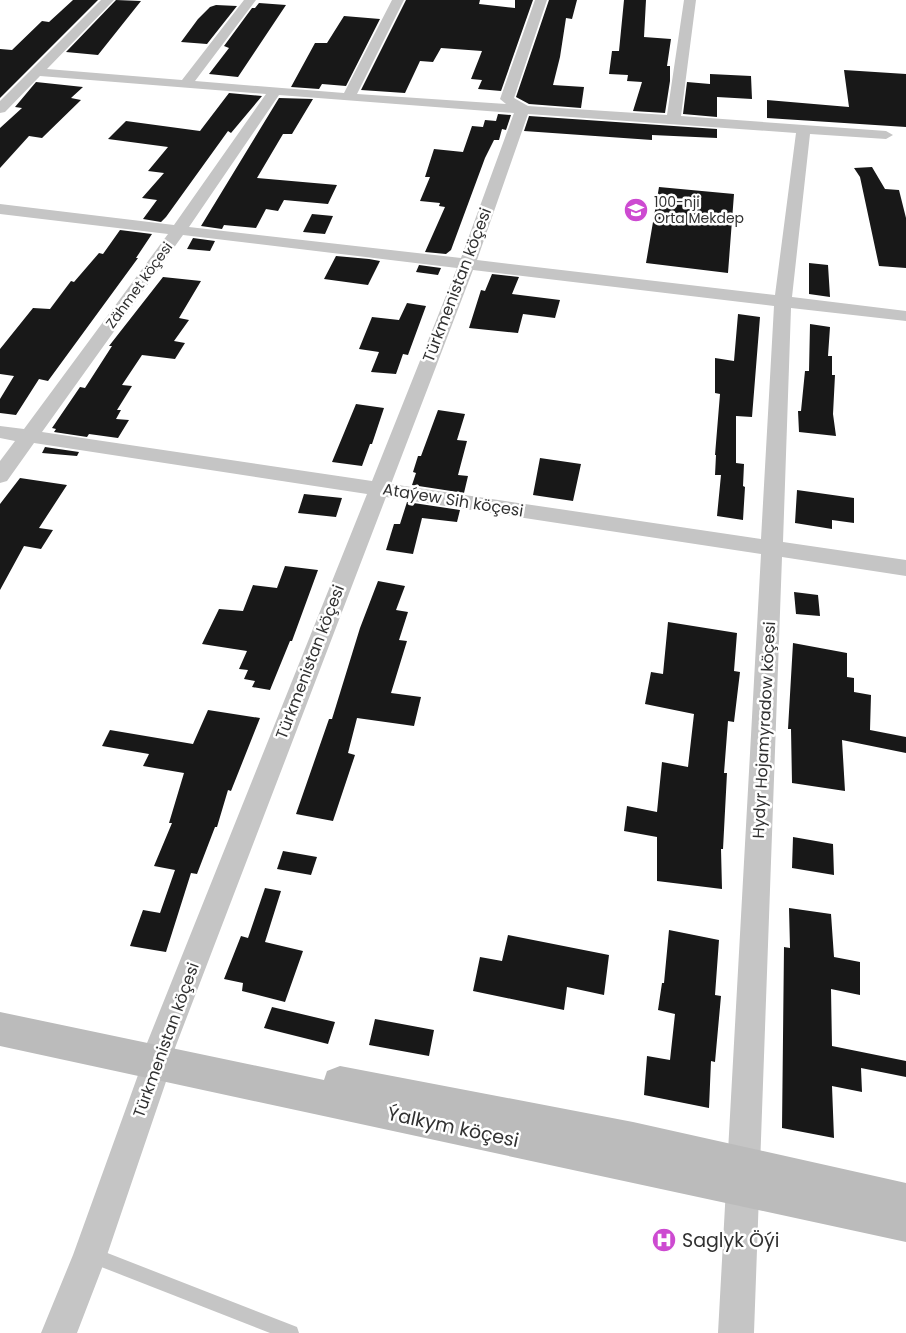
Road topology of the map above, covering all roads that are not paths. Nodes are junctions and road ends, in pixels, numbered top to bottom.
1 (108, 0) edge
2 (250, 0) edge
3 (398, 0) edge
4 (541, 0) edge
5 (690, 0) edge
6 (39, 72) junction
7 (186, 84) junction
8 (275, 91) junction
9 (348, 97) junction
10 (523, 108) junction
11 (0, 110) edge
12 (674, 118) junction
13 (804, 128) junction
14 (886, 135) dead end
15 (0, 209) edge
16 (178, 231) junction
17 (467, 264) junction
18 (783, 302) junction
19 (906, 316) edge
20 (0, 432) edge
21 (29, 436) junction
22 (0, 476) edge
23 (377, 488) junction
24 (773, 548) junction
25 (906, 568) edge
26 (0, 1012) edge
27 (0, 1029) edge
28 (159, 1056) junction
29 (742, 1177) junction
30 (906, 1202) edge
31 (906, 1222) edge
32 (90, 1254) junction
33 (59, 1333) edge
34 (291, 1333) edge
35 (736, 1333) edge

1 - 6 street
2 - 7 street
3 - 9 street
4 - 10 street
5 - 12 street
6 - 7 street
6 - 11 street
7 - 8 street
8 - 9 street
8 - 16 street, Zähmet köçesi
9 - 10 street
10 - 12 street
10 - 17 street, Türkmenistan köçesi
12 - 13 street
13 - 14 street
13 - 18 street, Hydyr Hojamyradow köçesi
15 - 16 street
16 - 17 street
16 - 21 street, Zähmet köçesi
17 - 18 street
17 - 23 street, Türkmenistan köçesi
18 - 19 street
18 - 24 street, Hydyr Hojamyradow köçesi
20 - 21 street, Ataýew Sih köçesi
21 - 22 street, Zähmet köçesi
21 - 23 street, Ataýew Sih köçesi
23 - 24 street, Ataýew Sih köçesi
23 - 28 street, Türkmenistan köçesi
24 - 25 street, Ataýew Sih köçesi
24 - 29 street, Hydyr Hojamyradow köçesi
26 - 28 main road, Ýalkym köçesi
27 - 28 main road, Ýalkym köçesi
28 - 29 main road, Ýalkym köçesi
28 - 32 street, Türkmenistan köçesi
29 - 30 main road, Ýalkym köçesi
29 - 31 main road, Ýalkym köçesi
29 - 35 street, Hydyr Hojamyradow köçesi
32 - 33 street, Türkmenistan köçesi
32 - 34 lane

